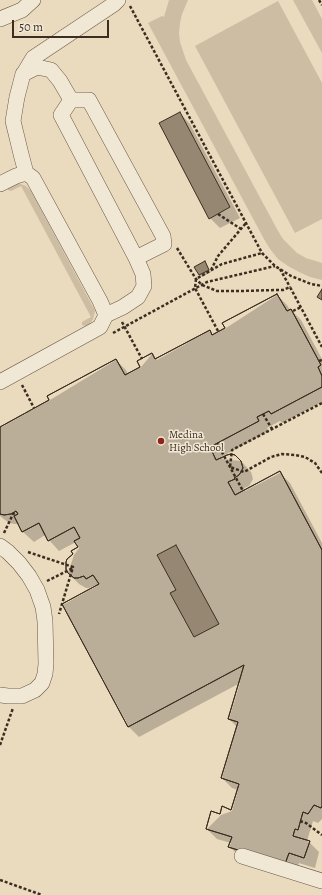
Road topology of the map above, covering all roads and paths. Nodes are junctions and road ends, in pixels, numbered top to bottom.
1 (33, 0) edge
2 (118, 0) edge
3 (127, 0) edge
4 (319, 0) edge
5 (322, 5) edge
6 (0, 19) edge
7 (23, 74) junction
8 (71, 100) junction
9 (26, 173) junction
10 (0, 184) edge
11 (218, 214) dead end
12 (246, 223) junction
13 (241, 229) junction
14 (164, 244) junction
15 (262, 252) junction
16 (136, 258) junction
17 (276, 266) junction
18 (280, 269) junction
19 (211, 271) junction
20 (196, 279) junction
21 (202, 285) junction
22 (290, 286) junction
23 (322, 286) edge
24 (195, 288) junction
25 (300, 307) junction
26 (293, 311) dead end
27 (113, 316) junction
28 (124, 326) junction
29 (218, 331) dead end
30 (112, 333) dead end
31 (322, 347) edge
32 (142, 359) dead end
33 (0, 382) edge
34 (21, 383) dead end
35 (322, 403) edge
36 (34, 408) dead end
37 (263, 414) dead end
38 (272, 429) junction
39 (217, 443) dead end
40 (230, 467) junction
41 (322, 473) edge
42 (243, 491) dead end
43 (17, 512) dead end
44 (1, 541) edge
45 (25, 551) dead end
46 (74, 567) junction
47 (45, 582) dead end
48 (57, 621) dead end
49 (0, 695) edge
50 (300, 821) dead end
51 (322, 835) edge
52 (242, 856) dead end
53 (0, 880) edge
54 (322, 881) edge
55 (42, 895) edge

1 - 6 lane
2 - 7 lane
3 - 12 path
4 - 5 path
7 - 8 lane
7 - 9 lane
8 - 14 lane
8 - 16 lane
9 - 10 lane
9 - 27 lane
11 - 13 path
12 - 13 path
12 - 15 path
13 - 19 path
14 - 16 lane
14 - 20 path
15 - 17 path
15 - 19 path
16 - 27 lane
17 - 18 path
17 - 21 path
18 - 22 path
18 - 23 path
19 - 20 path
20 - 21 path
20 - 24 path
21 - 22 path
21 - 24 path
22 - 25 path
24 - 28 path
24 - 29 path
25 - 26 path
25 - 31 path
27 - 28 path
27 - 33 lane
28 - 30 path
28 - 32 path
34 - 36 path
35 - 38 path
37 - 38 path
38 - 40 path
39 - 40 path
40 - 41 path
40 - 42 path
43 - 44 path
44 - 49 lane
45 - 46 path
46 - 47 path
46 - 48 path
50 - 51 path
52 - 54 lane
53 - 55 path

